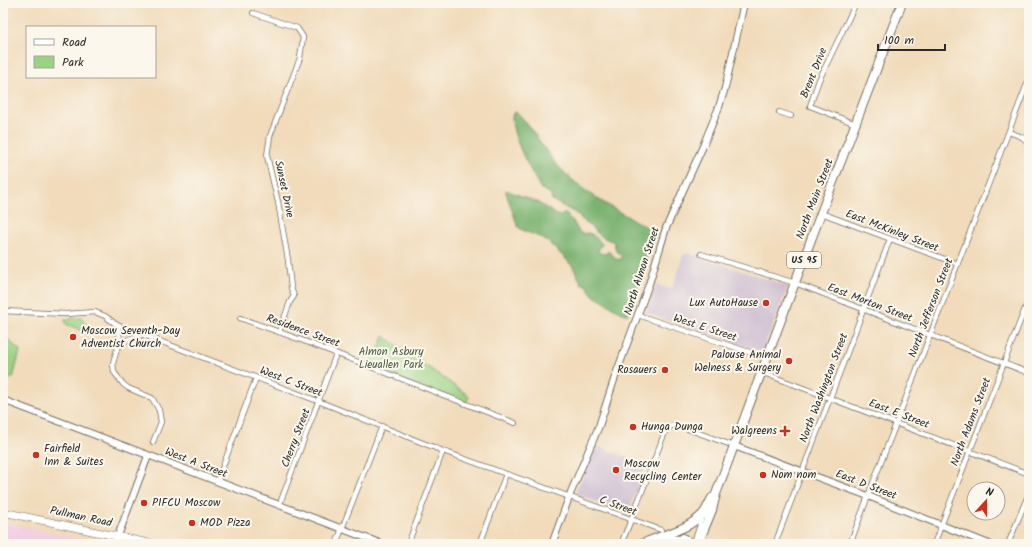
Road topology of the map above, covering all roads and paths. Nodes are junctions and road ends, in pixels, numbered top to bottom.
1 (744, 3) edge
2 (856, 3) edge
3 (902, 3) edge
4 (253, 13) dead end
5 (1029, 79) edge
6 (1028, 84) edge
7 (779, 112) dead end
8 (791, 116) dead end
9 (856, 124) junction
10 (1009, 132) junction
11 (1029, 142) edge
12 (821, 213) junction
13 (890, 240) junction
14 (701, 254) dead end
15 (958, 264) junction
16 (795, 283) junction
17 (1026, 306) dead end
18 (864, 310) junction
19 (3, 311) edge
20 (638, 315) junction
21 (240, 318) dead end
22 (117, 325) junction
23 (279, 332) junction
24 (143, 335) junction
25 (931, 336) junction
26 (119, 345) junction
27 (336, 354) junction
28 (767, 358) junction
29 (1003, 363) junction
30 (761, 372) junction
31 (1029, 373) edge
32 (256, 378) junction
33 (830, 398) junction
34 (3, 400) edge
35 (319, 402) junction
36 (515, 423) dead end
37 (896, 423) junction
38 (382, 426) junction
39 (153, 442) dead end
40 (734, 446) junction
41 (443, 451) junction
42 (970, 451) junction
43 (148, 456) junction
44 (802, 471) junction
45 (189, 472) junction
46 (506, 474) junction
47 (1029, 474) edge
48 (139, 480) junction
49 (217, 482) junction
50 (1029, 493) edge
51 (716, 494) junction
52 (868, 496) junction
53 (569, 497) junction
54 (279, 506) junction
55 (3, 512) edge
56 (704, 512) junction
57 (631, 520) junction
58 (942, 525) junction
59 (342, 530) junction
60 (661, 530) dead end
61 (118, 536) junction
62 (683, 538) joint
63 (654, 539) junction
64 (696, 543) edge
65 (115, 544) edge
66 (153, 544) edge
67 (336, 544) edge
68 (382, 544) edge
69 (408, 544) edge
70 (480, 544) edge
71 (552, 544) edge
72 (621, 544) edge
73 (642, 544) edge
74 (775, 544) edge
75 (850, 544) edge
76 (934, 544) edge
77 (990, 544) edge
78 (1008, 544) edge

1 - 20 street, North Almon Street
2 - 9 street, Brent Drive
3 - 9 highway, North Main Street / US 95
4 - 23 street, Sunset Drive
5 - 6 street, North Jefferson Street
6 - 10 street, North Jefferson Street
7 - 8 street
9 - 12 highway, North Main Street / US 95
10 - 11 street
10 - 15 street, North Jefferson Street
12 - 13 street, East McKinley Street
12 - 16 highway, North Main Street / US 95
13 - 15 street, East McKinley Street
13 - 18 street, North Washington Street
14 - 16 street, East Morton Street
15 - 25 street, North Jefferson Street
16 - 18 street, East Morton Street
16 - 28 highway, North Main Street / US 95
17 - 29 street, North Adams Street
18 - 25 street, East Morton Street
18 - 33 street, North Washington Street
19 - 22 street, West C Street
20 - 28 street, West E Street
20 - 53 street, North Almon Street
21 - 23 street, Residence Street
22 - 24 street, West C Street
22 - 26 street
23 - 27 street, Residence Street
24 - 26 street
24 - 32 street, West C Street
25 - 29 street, East Morton Street
25 - 37 street, North Jefferson Street
26 - 39 street
27 - 35 street, Cherry Street
27 - 36 street, Residence Street
28 - 30 highway, North Main Street / US 95
29 - 31 street, East Morton Street
29 - 42 street, North Adams Street
30 - 33 street, East E Street
30 - 40 highway, North Main Street / US 95
32 - 35 street, West C Street
32 - 49 street
33 - 37 street, East E Street
33 - 44 street, North Washington Street
34 - 43 street, West A Street
35 - 38 street, West C Street
35 - 54 street, Cherry Street
37 - 42 street, East E Street
37 - 52 street, North Jefferson Street
38 - 41 street, West C Street
38 - 59 street
40 - 44 street, East D Street
40 - 51 highway, North Main Street / US 95
40 - 57 street
41 - 46 street, West C Street
41 - 69 street
42 - 47 street, East E Street
42 - 58 street, North Adams Street
43 - 45 street, West A Street
43 - 48 street
44 - 52 street, East D Street
44 - 74 street, North Washington Street
45 - 48 street
45 - 49 street, West A Street
46 - 53 street, West C Street
46 - 70 street
48 - 61 street
49 - 54 street, West A Street
50 - 78 street
51 - 56 highway, North Main Street / US 95
51 - 64 highway, North Main Street / US 95
52 - 58 street, East D Street
52 - 75 street, North Jefferson Street
53 - 57 street, C Street
53 - 71 street, North Almon Street
54 - 59 street, West A Street
55 - 61 main road, Pullman Road
56 - 63 highway, North Main Street / US 95
56 - 64 street, North Main Street
57 - 60 street, C Street
57 - 72 street
58 - 76 street, North Adams Street
58 - 77 street, East D Street
59 - 67 street
59 - 68 street, West A Street
61 - 65 street
61 - 66 main road, Pullman Road
62 - 63 street
62 - 64 highway
63 - 73 highway, North Main Street / US 95

